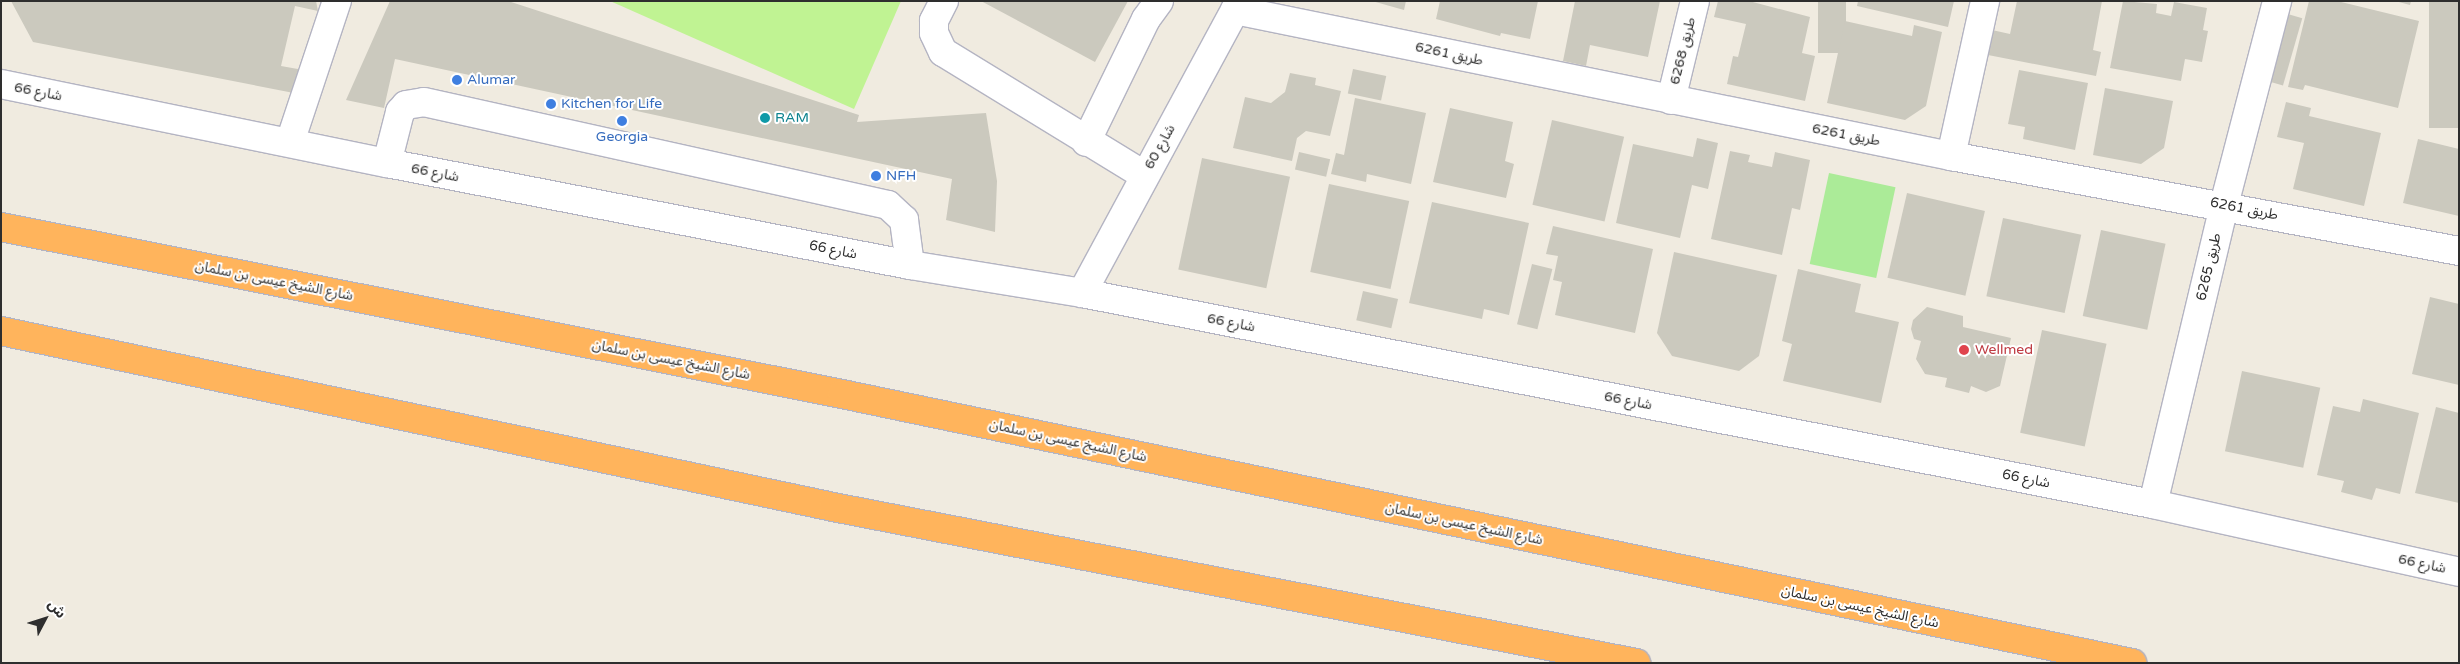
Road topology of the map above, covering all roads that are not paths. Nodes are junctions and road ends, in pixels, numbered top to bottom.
1 (337, 1) edge
2 (944, 1) edge
3 (1159, 1) edge
4 (1696, 1) edge
5 (1985, 1) edge
6 (2278, 1) edge
7 (1238, 6) edge
8 (1, 84) edge
9 (1671, 100) junction
10 (290, 142) junction
11 (1086, 142) junction
12 (1951, 156) junction
13 (387, 163) junction
14 (1144, 175) junction
15 (2224, 205) junction
16 (1, 227) edge
17 (2459, 251) edge
18 (910, 265) junction
19 (1082, 293) junction
20 (1, 331) edge
21 (2153, 504) junction
22 (2459, 572) edge
23 (1636, 663) edge
24 (2132, 663) edge

1 - 10 street
2 - 11 street
3 - 11 street
4 - 9 street, طريق 6268
5 - 12 street
6 - 15 street, طريق 6265
7 - 9 street, طريق 6261
7 - 14 street, شارع 60
8 - 10 street, شارع 66
9 - 12 street, طريق 6261
10 - 13 street, شارع 66
11 - 14 street
12 - 15 street, طريق 6261
13 - 18 street, شارع 66
13 - 18 street
14 - 19 street, شارع 60
15 - 17 street, طريق 6261
15 - 21 street, طريق 6265
16 - 24 highway, شارع الشيخ عيسى بن سلمان
18 - 19 street, شارع 66
19 - 21 street, شارع 66
20 - 23 highway
21 - 22 street, شارع 66

